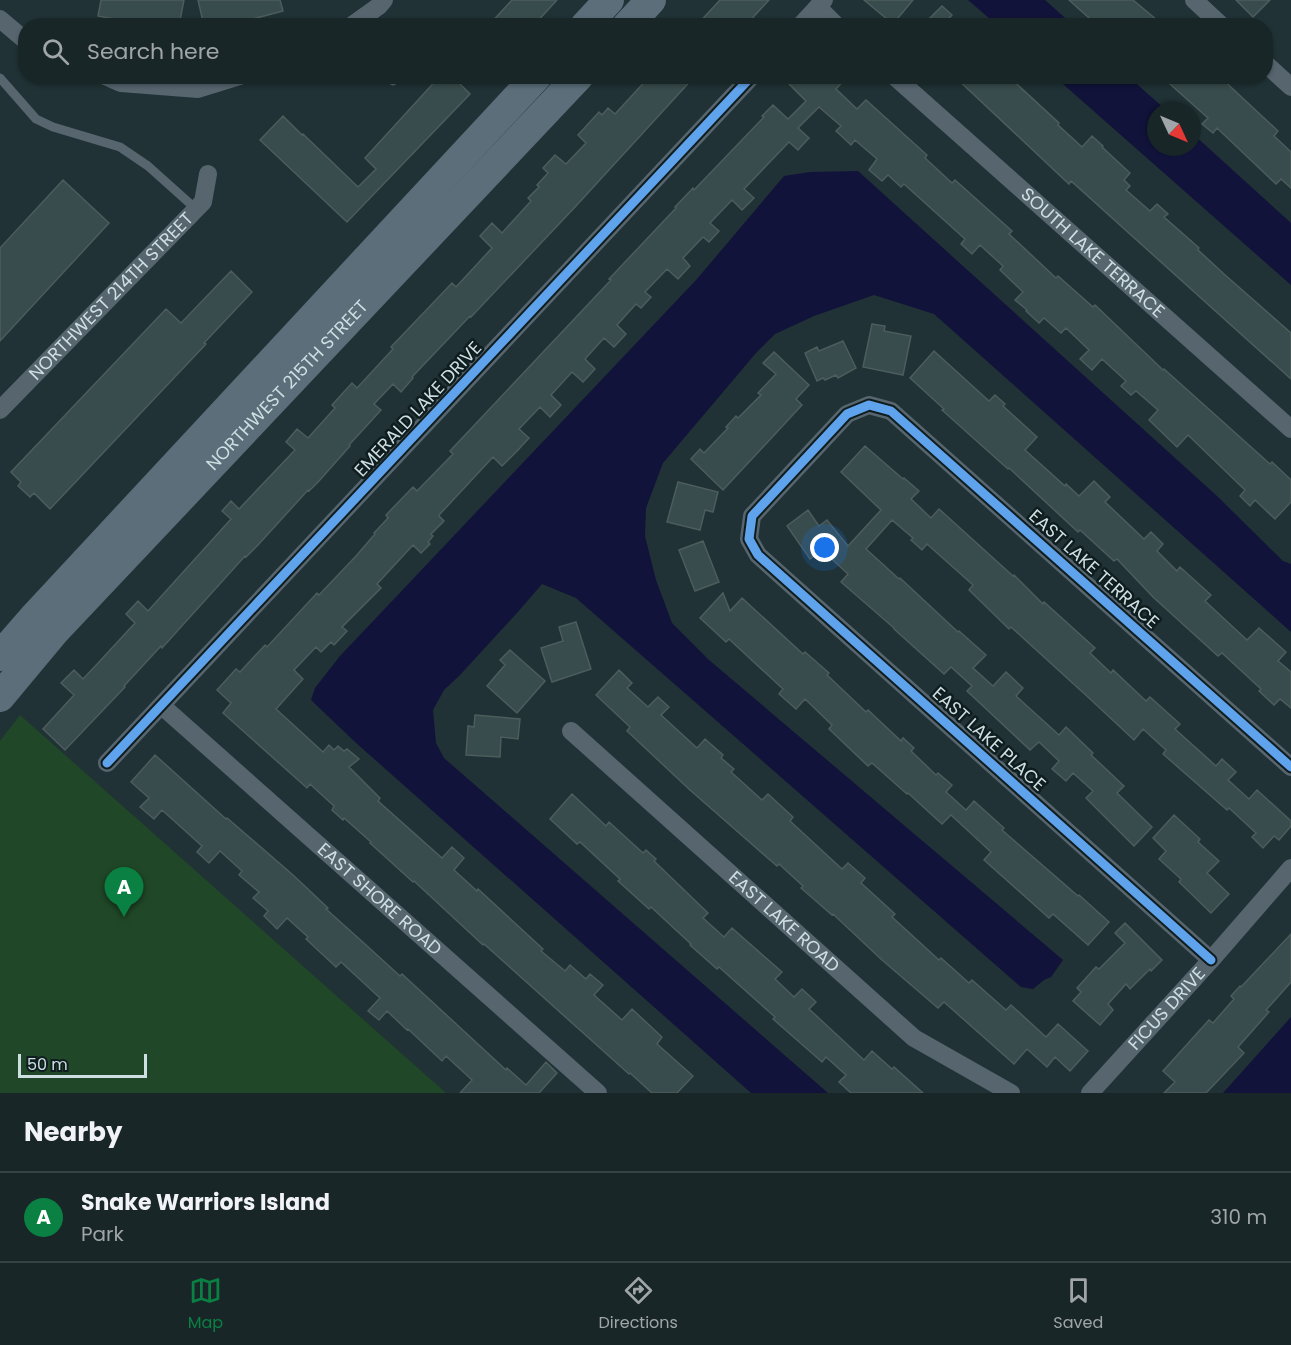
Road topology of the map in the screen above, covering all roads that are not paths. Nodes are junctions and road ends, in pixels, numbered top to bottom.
1 (384, 0) edge
2 (609, 0) edge
3 (651, 0) edge
4 (1194, 0) edge
5 (821, 3) edge
6 (362, 18) edge
7 (592, 18) edge
8 (634, 18) edge
9 (807, 18) edge
10 (831, 18) edge
11 (1213, 18) edge
12 (0, 19) edge
13 (18, 34) edge
14 (1273, 70) edge
15 (0, 78) edge
16 (134, 84) edge
17 (214, 84) edge
18 (530, 84) edge
19 (571, 84) edge
20 (745, 84) edge
21 (903, 84) edge
22 (1291, 87) edge
23 (208, 174) dead end
24 (196, 209) junction
25 (0, 410) edge
26 (1291, 429) edge
27 (749, 539) joint
28 (0, 656) edge
29 (0, 697) edge
30 (162, 706) junction
31 (572, 731) dead end
32 (107, 763) dead end
33 (1291, 767) edge
34 (1291, 868) edge
35 (1211, 960) junction
36 (598, 1093) edge
37 (1011, 1093) edge
38 (1090, 1093) edge

1 - 6 street
2 - 7 main road
3 - 8 main road
4 - 11 street
5 - 9 street
5 - 10 street
12 - 13 street
14 - 22 street
15 - 24 lane
16 - 17 street
18 - 28 main road, NORTHWEST 215TH STREET
19 - 29 main road, NORTHWEST 215TH STREET
20 - 30 street, EMERALD LAKE DRIVE
21 - 26 street, SOUTH LAKE TERRACE
23 - 24 street, NORTHWEST 214TH STREET
24 - 25 street, NORTHWEST 214TH STREET
27 - 33 street, EAST LAKE TERRACE
27 - 35 street, EAST LAKE PLACE
30 - 32 street, EMERALD LAKE DRIVE
30 - 36 street, EAST SHORE ROAD
31 - 37 street, EAST LAKE ROAD
34 - 35 street, FICUS DRIVE
35 - 38 street, FICUS DRIVE

